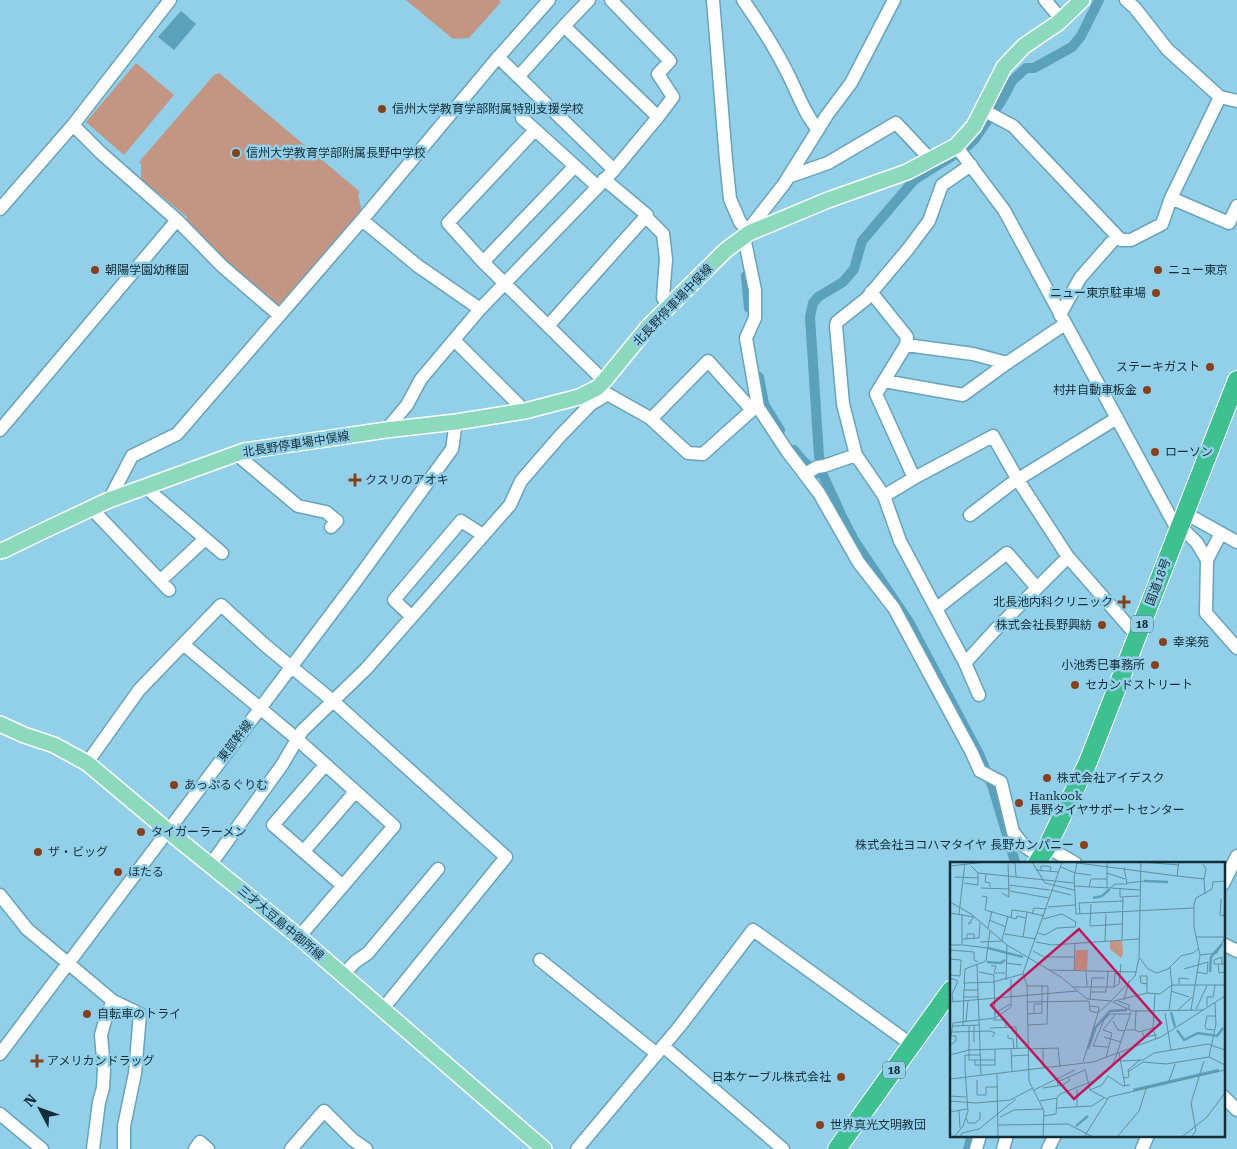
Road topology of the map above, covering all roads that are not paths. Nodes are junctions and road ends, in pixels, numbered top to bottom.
1 (170, 0) edge
2 (549, 0) edge
3 (589, 0) edge
4 (611, 0) edge
5 (713, 0) edge
6 (743, 0) edge
7 (894, 0) edge
8 (1045, 0) edge
9 (1082, 0) edge
10 (1126, 0) edge
11 (1061, 19) junction
12 (564, 26) junction
13 (498, 57) junction
14 (519, 76) junction
15 (1220, 97) junction
16 (1237, 101) edge
17 (989, 113) junction
18 (658, 117) junction
19 (522, 118) dead end
20 (73, 125) junction
21 (818, 128) junction
22 (535, 130) junction
23 (962, 153) junction
24 (931, 160) junction
25 (575, 166) junction
26 (614, 170) junction
27 (788, 177) junction
28 (601, 183) junction
29 (1171, 198) junction
30 (1237, 206) edge
31 (0, 209) edge
32 (646, 217) junction
33 (178, 220) junction
34 (362, 220) junction
35 (747, 235) junction
36 (1117, 236) junction
37 (483, 262) junction
38 (504, 283) junction
39 (872, 292) junction
40 (671, 305) junction
41 (480, 308) junction
42 (279, 315) junction
43 (1063, 319) junction
44 (548, 326) junction
45 (454, 340) junction
46 (906, 344) junction
47 (1007, 363) junction
48 (1237, 380) edge
49 (884, 381) junction
50 (603, 388) junction
51 (755, 408) junction
52 (525, 412) junction
53 (1117, 418) junction
54 (651, 419) junction
55 (456, 422) junction
56 (0, 430) edge
57 (386, 430) junction
58 (236, 454) junction
59 (856, 455) junction
60 (814, 469) junction
61 (914, 478) junction
62 (1018, 480) junction
63 (145, 487) junction
64 (884, 496) junction
65 (109, 500) junction
66 (91, 508) junction
67 (970, 514) dead end
68 (1181, 523) junction
69 (331, 527) dead end
70 (1221, 533) junction
71 (483, 535) junction
72 (205, 539) junction
73 (1237, 542) edge
74 (0, 551) edge
75 (222, 553) dead end
76 (1068, 557) junction
77 (1207, 560) junction
78 (1037, 588) junction
79 (937, 608) junction
80 (412, 617) junction
81 (1137, 636) junction
82 (183, 644) junction
83 (1237, 648) edge
84 (965, 662) junction
85 (291, 667) junction
86 (979, 695) dead end
87 (334, 701) junction
88 (260, 708) junction
89 (0, 724) edge
90 (297, 739) junction
91 (87, 763) junction
92 (325, 765) junction
93 (355, 792) junction
94 (168, 831) junction
95 (304, 851) junction
96 (1042, 856) edge
97 (1237, 856) edge
98 (1070, 862) edge
99 (210, 864) junction
100 (438, 870) dead end
101 (1224, 882) edge
102 (342, 885) junction
103 (0, 895) edge
104 (298, 936) junction
105 (1224, 944) edge
106 (1237, 951) edge
107 (540, 960) dead end
108 (69, 964) junction
109 (343, 975) junction
110 (950, 991) edge
111 (113, 1001) junction
112 (382, 1010) junction
113 (912, 1045) junction
114 (660, 1050) junction
115 (0, 1054) edge
116 (1224, 1097) edge
117 (1237, 1110) edge
118 (0, 1114) edge
119 (980, 1136) edge
120 (1007, 1136) edge
121 (1054, 1136) edge
122 (42, 1149) edge
123 (93, 1149) edge
124 (124, 1149) edge
125 (195, 1149) edge
126 (208, 1149) edge
127 (291, 1149) edge
128 (366, 1149) edge
129 (544, 1149) edge
130 (577, 1149) edge
131 (783, 1149) edge
132 (837, 1149) edge
133 (976, 1149) edge
134 (1004, 1149) edge
135 (1048, 1149) edge

1 - 20 street
2 - 13 street
3 - 12 street
4 - 18 street
5 - 35 street
6 - 21 street
7 - 21 street
8 - 11 street
9 - 11 main road, 北長野停車場中俣線
10 - 15 street
11 - 17 main road, 北長野停車場中俣線
12 - 14 street
12 - 18 street
13 - 14 street
13 - 34 street
14 - 26 street
15 - 16 street
15 - 29 street
17 - 23 main road, 北長野停車場中俣線
17 - 36 street
18 - 26 street
19 - 22 street
20 - 31 street
20 - 33 street
21 - 27 street
22 - 25 street
22 - 37 street
23 - 24 main road, 北長野停車場中俣線
23 - 39 street
23 - 43 street
24 - 27 street
24 - 35 main road, 北長野停車場中俣線
25 - 28 street
25 - 37 street
26 - 28 street
27 - 35 street
28 - 32 street
28 - 38 street
29 - 30 street
29 - 36 street
32 - 40 street
32 - 44 street
33 - 42 street
33 - 56 street
34 - 41 street
34 - 42 street
35 - 40 main road, 北長野停車場中俣線
35 - 51 street
36 - 43 street
37 - 38 street
38 - 41 street
38 - 44 street
39 - 46 street
39 - 59 street
40 - 50 main road, 北長野停車場中俣線
41 - 45 street
42 - 65 street
43 - 47 street
43 - 53 street
44 - 50 street
45 - 52 street
45 - 57 street
46 - 47 street
46 - 49 street
47 - 49 street
48 - 68 highway, 国道18号 / 18
49 - 61 street
50 - 52 main road, 北長野停車場中俣線
50 - 54 street
50 - 71 street
51 - 54 street
51 - 54 street
51 - 60 street
52 - 55 main road, 北長野停車場中俣線
53 - 62 street
53 - 68 street
55 - 57 main road, 北長野停車場中俣線
55 - 85 street, 東部幹線
57 - 58 main road, 北長野停車場中俣線
58 - 63 main road, 北長野停車場中俣線
58 - 69 street
59 - 60 street
59 - 64 street
60 - 96 street
61 - 62 street
61 - 64 street
62 - 67 street
62 - 76 street
63 - 65 main road, 北長野停車場中俣線
63 - 72 street
64 - 79 street
65 - 66 main road, 北長野停車場中俣線
66 - 72 street
66 - 74 main road, 北長野停車場中俣線
68 - 70 street
68 - 77 street
68 - 81 highway, 国道18号 / 18
70 - 73 street
70 - 77 street
71 - 80 street
71 - 80 street
72 - 75 street
76 - 78 street
76 - 81 street
77 - 83 street
78 - 79 street
78 - 84 street
79 - 84 street
80 - 87 street
81 - 96 highway, 国道18号 / 18
82 - 85 street
82 - 88 street
82 - 91 street
84 - 86 street
85 - 87 street
85 - 88 street, 東部幹線
87 - 90 street
87 - 112 street
88 - 90 street
88 - 94 street, 東部幹線
89 - 91 main road, 三才大豆島中御所線
90 - 92 street
90 - 99 street
91 - 94 main road, 三才大豆島中御所線
92 - 93 street
92 - 95 street
93 - 95 street
93 - 102 street
94 - 99 main road, 三才大豆島中御所線
94 - 108 street, 東部幹線
95 - 102 street
96 - 98 street
97 - 101 street
99 - 104 main road, 三才大豆島中御所線
100 - 109 street
102 - 104 street
103 - 108 street
104 - 109 main road, 三才大豆島中御所線
105 - 106 street
107 - 114 street
108 - 111 street
108 - 115 street, 東部幹線
109 - 112 main road, 三才大豆島中御所線
110 - 113 highway, 18
111 - 123 street
111 - 124 street
112 - 129 main road, 三才大豆島中御所線
113 - 114 street
113 - 132 highway, 18
114 - 130 street
114 - 131 street
116 - 117 street
118 - 122 street
119 - 133 street
120 - 134 street
121 - 135 street
125 - 126 street
127 - 128 street

